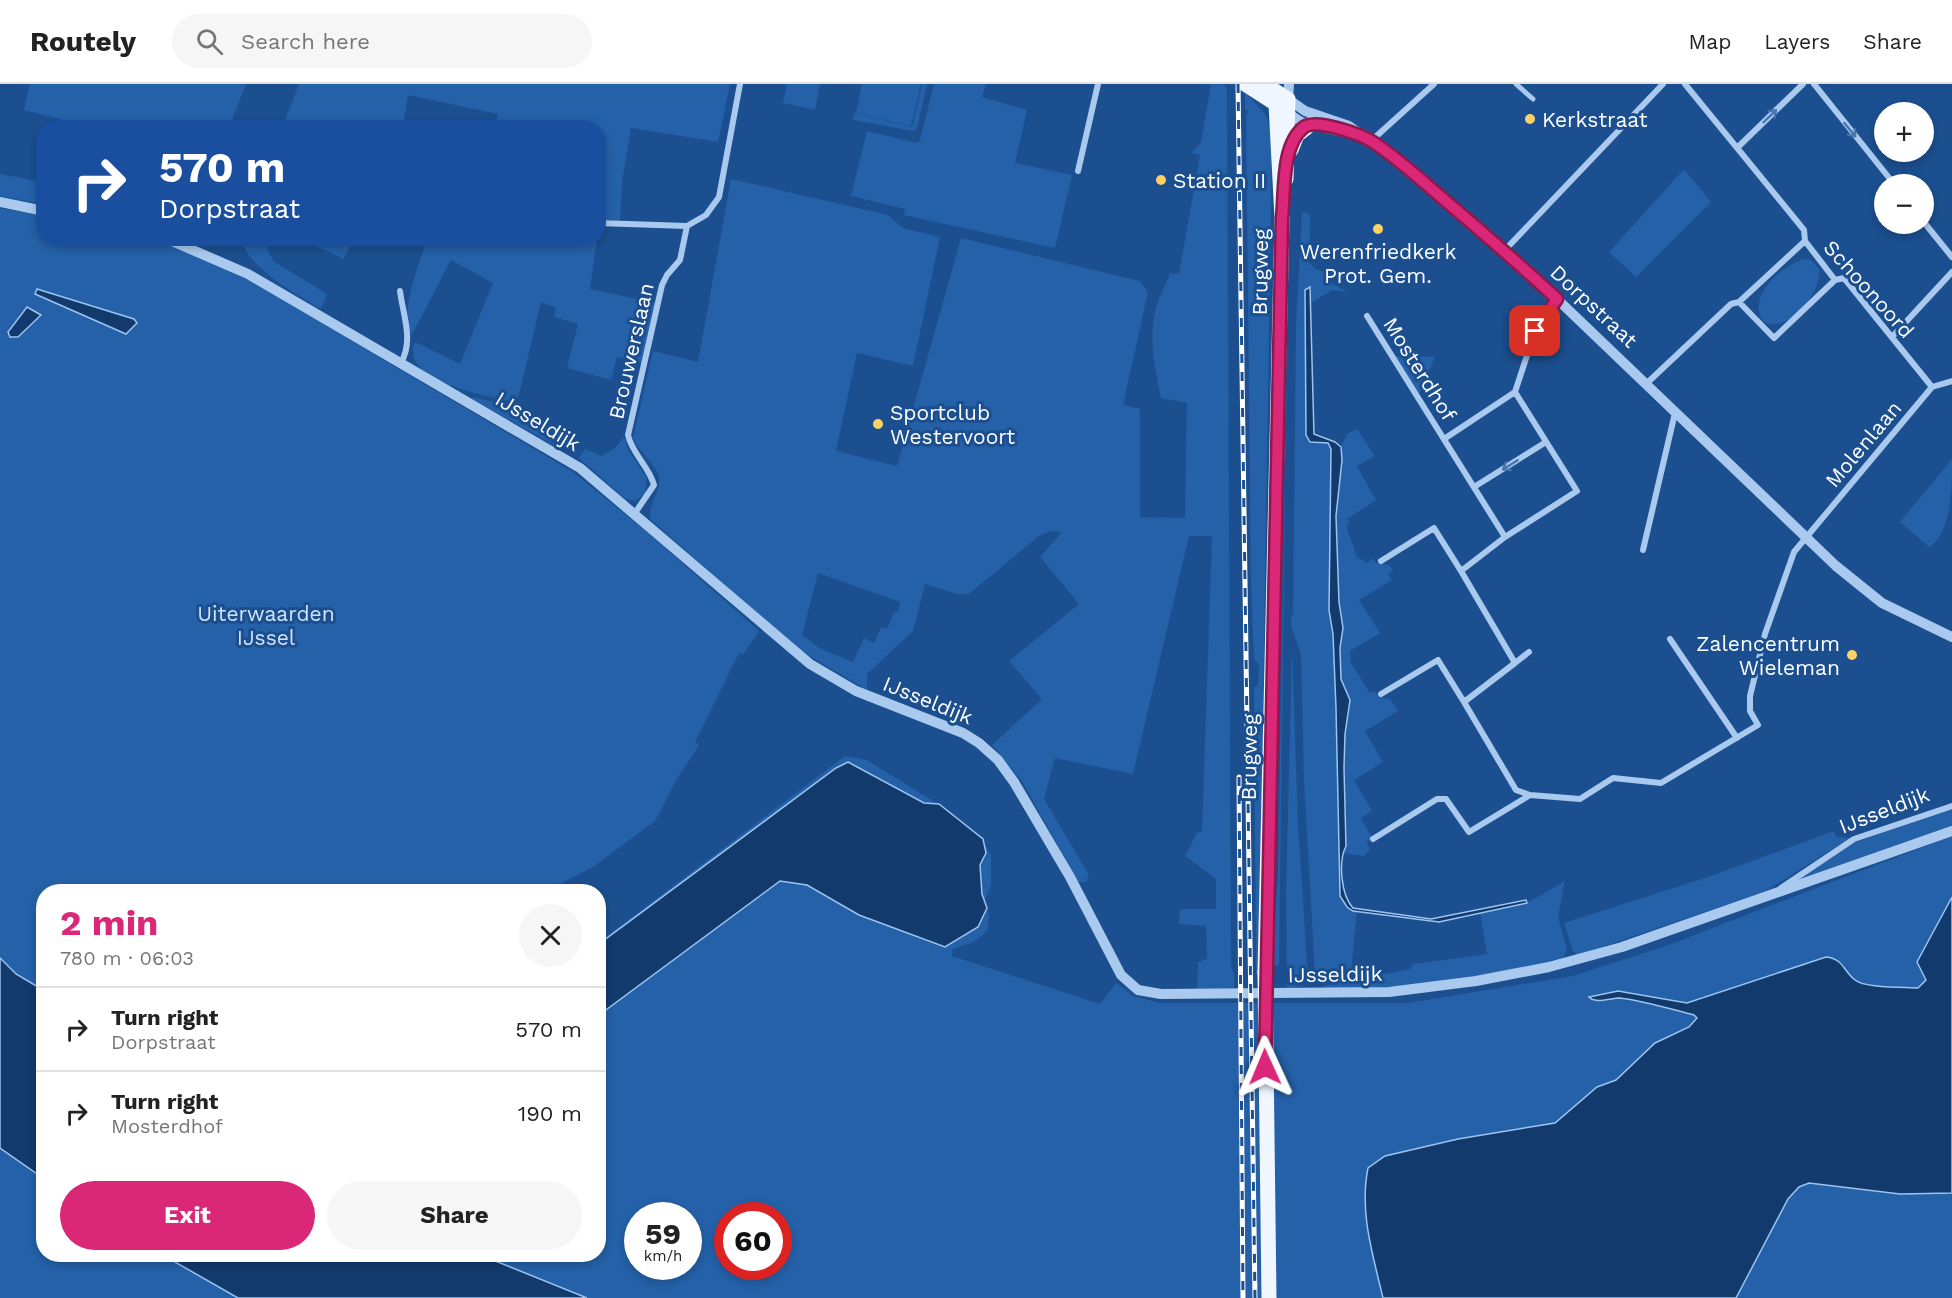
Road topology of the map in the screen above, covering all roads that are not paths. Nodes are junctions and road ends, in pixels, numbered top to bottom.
1 (740, 84) edge
2 (1098, 84) edge
3 (1244, 84) edge
4 (1434, 84) edge
5 (1516, 84) edge
6 (1663, 84) edge
7 (1685, 84) edge
8 (1803, 84) edge
9 (1814, 84) edge
10 (1280, 95) edge
11 (1533, 99) dead end
12 (1311, 124) junction
13 (1276, 136) junction
14 (1371, 141) junction
15 (1737, 148) junction
16 (1288, 155) junction
17 (1078, 171) dead end
18 (1886, 174) edge
19 (0, 202) edge
20 (36, 209) edge
21 (1282, 218) junction
22 (606, 223) edge
23 (687, 226) junction
24 (1933, 234) edge
25 (1805, 241) junction
26 (183, 246) edge
27 (1504, 251) junction
28 (1952, 257) edge
29 (1952, 272) edge
30 (1835, 280) junction
31 (400, 291) dead end
32 (1557, 299) junction
33 (1739, 303) junction
34 (1367, 316) dead end
35 (1892, 337) junction
36 (401, 363) junction
37 (1952, 381) edge
38 (1646, 384) junction
39 (1932, 387) junction
40 (1515, 392) junction
41 (1676, 413) junction
42 (1444, 439) junction
43 (1546, 442) junction
44 (1474, 487) junction
45 (635, 513) junction
46 (1505, 537) junction
47 (1806, 538) junction
48 (1643, 550) dead end
49 (1381, 561) dead end
50 (1461, 572) junction
51 (1952, 638) edge
52 (1670, 639) dead end
53 (1529, 652) dead end
54 (1515, 663) junction
55 (1381, 694) dead end
56 (1464, 702) junction
57 (1737, 738) junction
58 (1530, 795) junction
59 (1952, 806) edge
60 (1952, 831) edge
61 (1373, 839) dead end
62 (1772, 894) junction
63 (1269, 1298) edge

1 - 23 street
2 - 17 street
3 - 10 main road, Dorpstraat
3 - 13 main road
4 - 14 street
5 - 11 street
6 - 27 street
7 - 15 street, Schoonoord
15 -> 8 street
9 -> 18 street
10 - 12 street, Dorpstraat
10 - 13 main road, Brugweg
10 - 14 street, Dorpstraat
10 - 16 main road, Brugweg
12 - 14 street, Dorpstraat
12 - 16 main road
13 - 21 main road, Brugweg
14 - 27 street, Dorpstraat
15 - 25 street, Schoonoord
16 - 21 main road, Brugweg
19 - 20 street
21 - 63 main road, Brugweg, bridge
22 - 23 street
23 - 45 street, Brouwerslaan
24 - 28 street
25 - 30 street, Schoonoord
25 - 33 street
26 - 36 street, IJsseldijk
27 - 32 street, Dorpstraat
29 - 35 street
30 - 33 street
30 - 35 street, Schoonoord
31 - 36 street
32 - 38 street, Dorpstraat
32 - 40 street
33 - 38 street
34 - 42 street, Mosterdhof
35 - 39 street, Schoonoord
36 - 45 street, IJsseldijk
37 - 39 street
38 - 41 street, Dorpstraat
39 - 47 street, Molenlaan
40 - 42 street, Mosterdhof
40 - 43 street
41 - 47 street, Dorpstraat
41 - 48 street
42 - 44 street, Mosterdhof
43 -> 44 street
43 - 46 street
44 - 46 street, Mosterdhof
45 - 62 street, IJsseldijk
46 - 50 street
47 - 51 street, Dorpstraat
47 - 57 street
49 - 50 street
50 - 54 street
52 - 57 street
53 - 54 street
54 - 56 street
55 - 56 street
56 - 58 street
57 - 58 street
58 - 61 street
59 - 62 street, IJsseldijk
60 - 62 street, IJsseldijk

